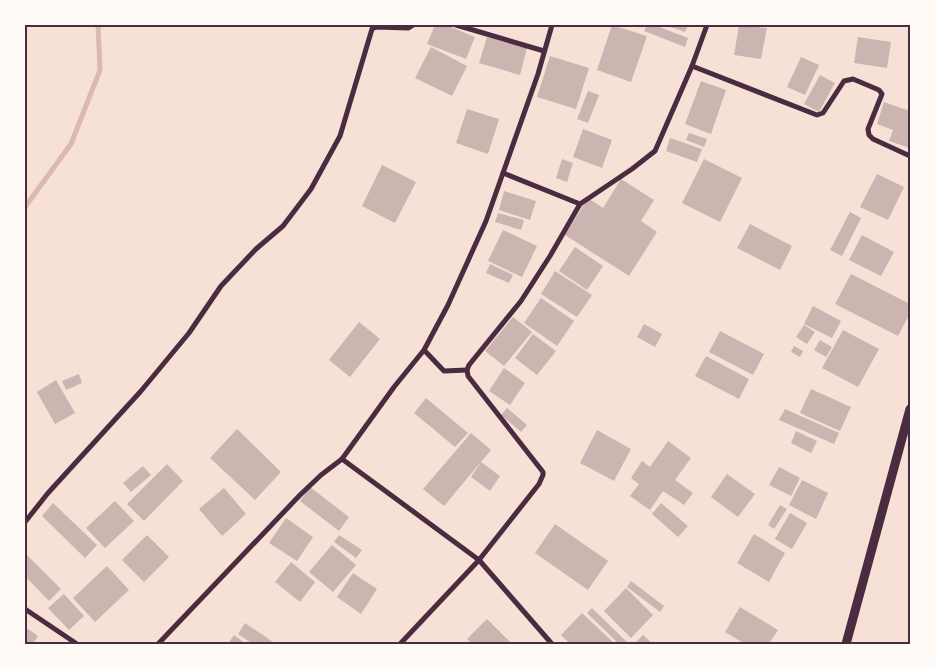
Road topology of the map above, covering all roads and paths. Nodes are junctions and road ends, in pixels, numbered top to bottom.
1 (413, 25) edge
2 (456, 25) edge
3 (552, 25) edge
4 (708, 25) edge
5 (544, 51) junction
6 (692, 66) junction
7 (910, 156) edge
8 (503, 173) junction
9 (580, 204) junction
10 (424, 350) junction
11 (467, 370) junction
12 (910, 409) edge
13 (342, 459) junction
14 (25, 522) edge
15 (479, 560) junction
16 (25, 609) edge
17 (77, 644) edge
18 (158, 644) edge
19 (400, 644) edge
20 (552, 644) edge
21 (846, 644) edge

1 - 14 street
2 - 5 street
3 - 5 street
4 - 6 street
5 - 8 street
6 - 7 street
6 - 9 street
8 - 9 street
8 - 10 street
9 - 11 street
10 - 11 street
10 - 13 street
11 - 15 street
12 - 21 street
13 - 15 street
13 - 18 street
15 - 19 street
15 - 20 street
16 - 17 street

